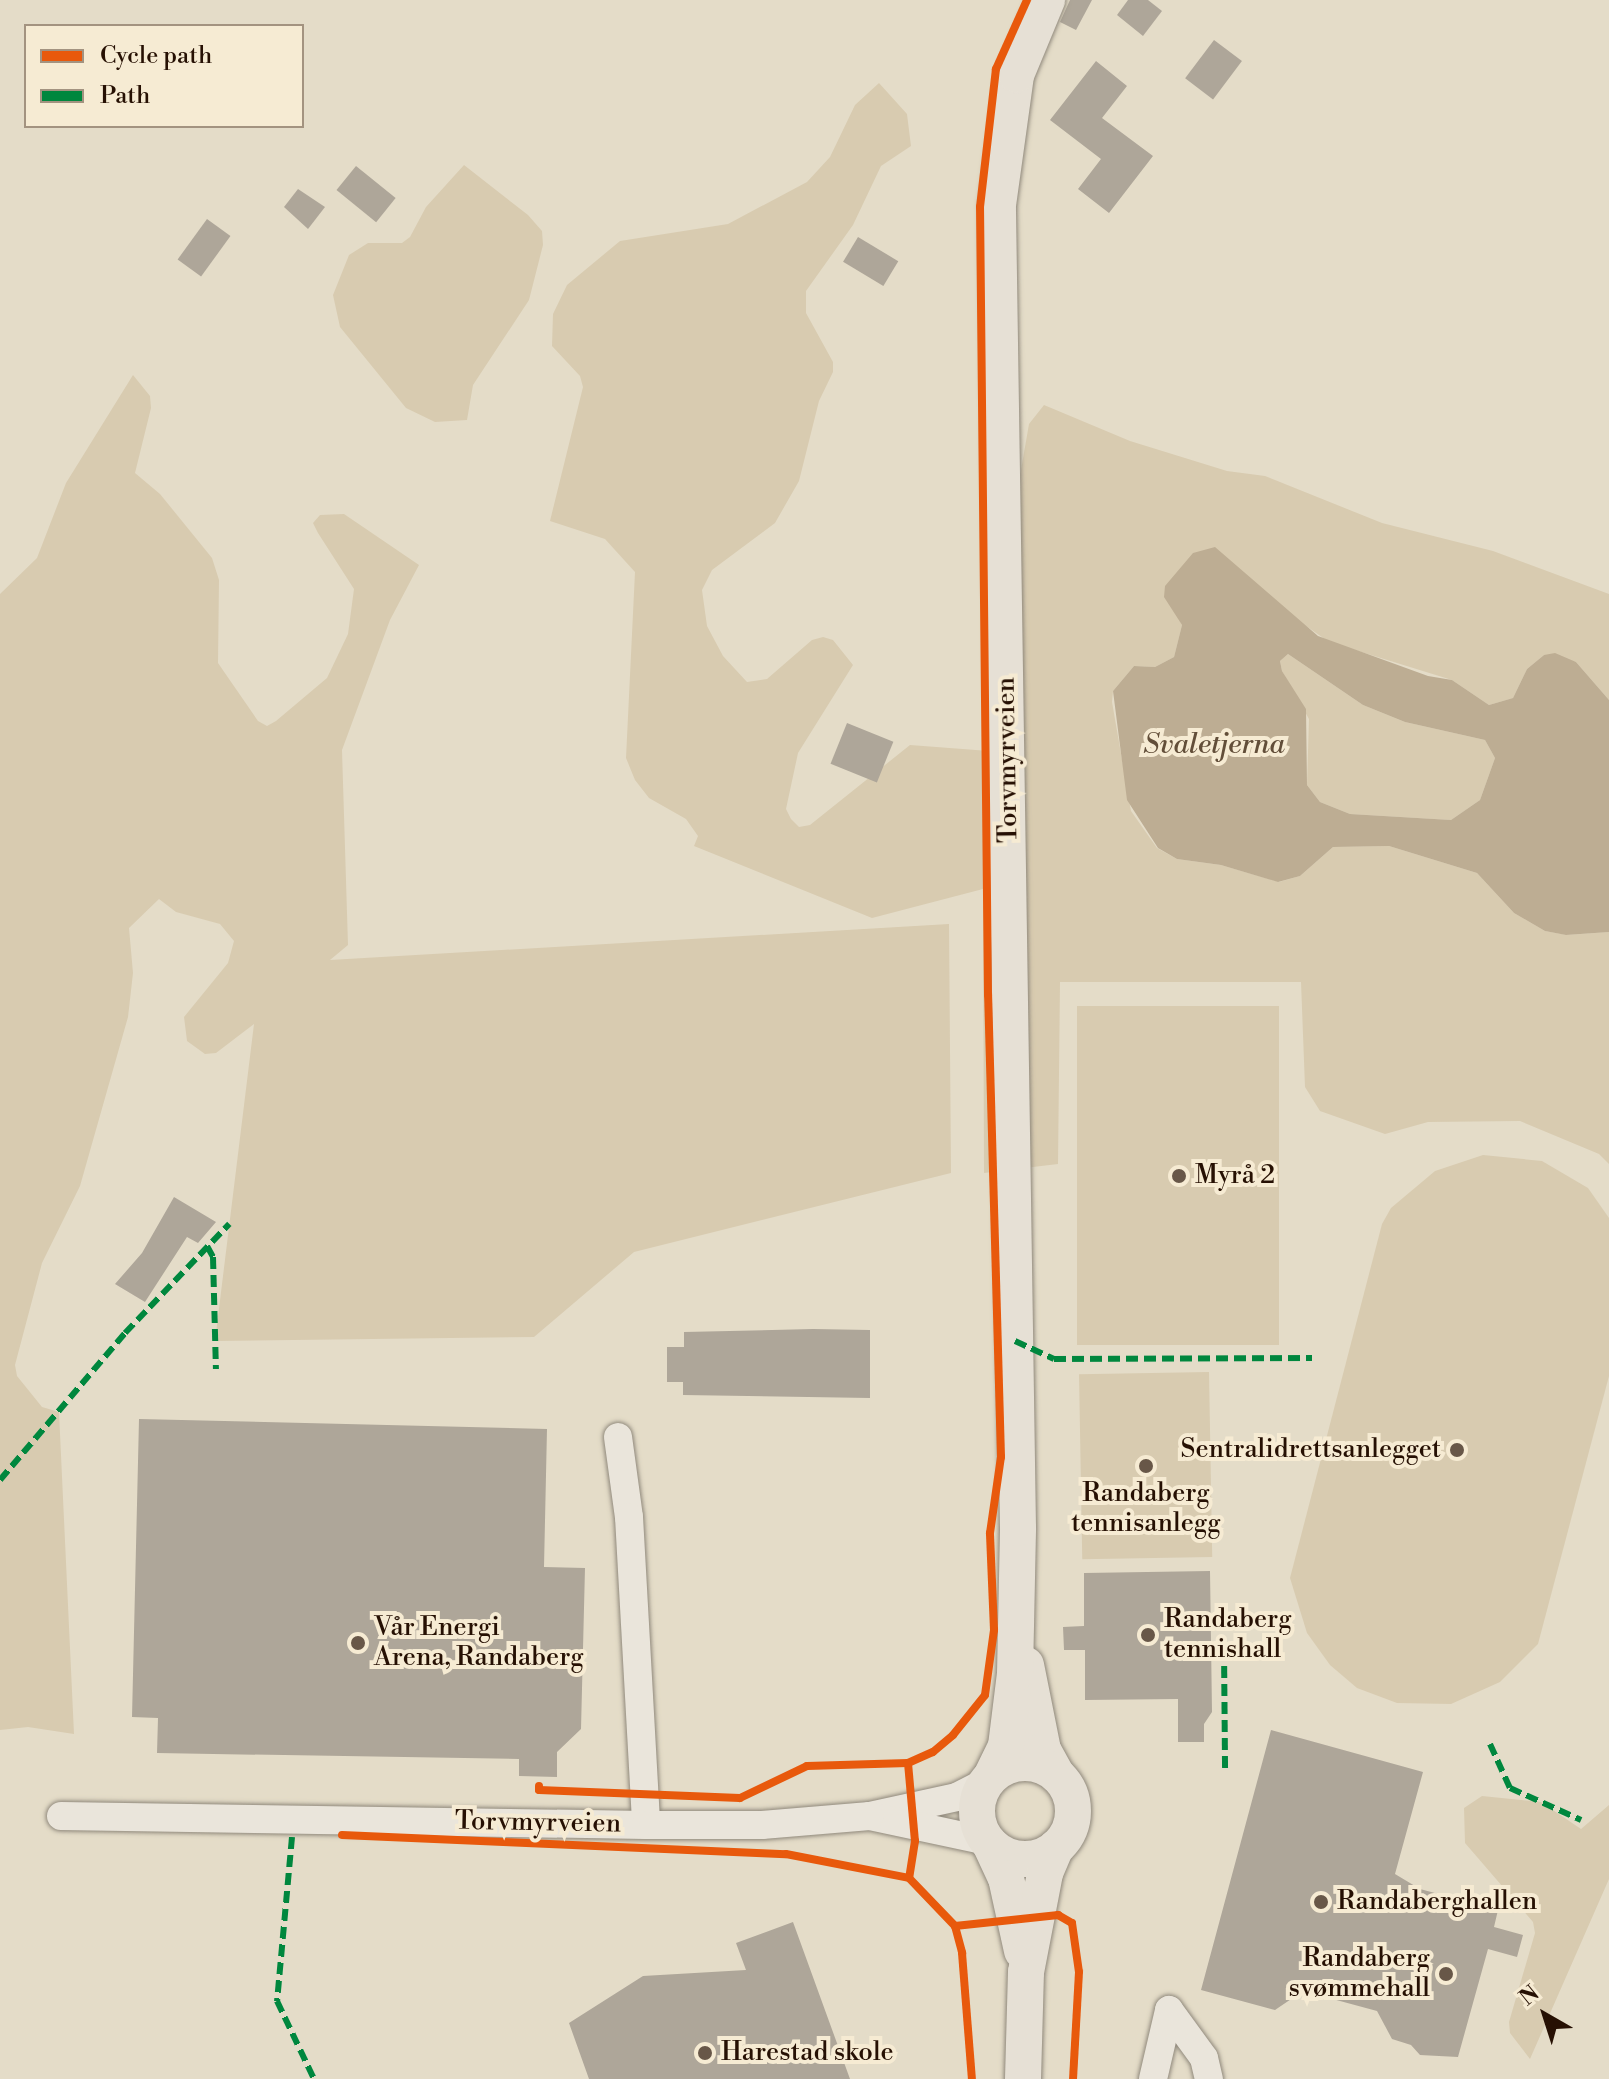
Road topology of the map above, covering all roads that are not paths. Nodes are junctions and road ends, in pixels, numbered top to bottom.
1 (1047, 0) edge
2 (618, 1437) dead end
3 (1018, 1528) junction
4 (1057, 1775) junction
5 (989, 1779) junction
6 (61, 1816) dead end
7 (870, 1816) junction
8 (646, 1825) junction
9 (989, 1843) junction
10 (1056, 1847) junction
11 (1026, 1972) junction
12 (1023, 2079) edge
13 (1153, 2079) edge
14 (1209, 2079) edge

1 - 3 main road, Torvmyrveien
2 - 8 street
3 - 4 main road, Torvmyrveien
3 - 5 main road, Torvmyrveien
4 - 5 main road
4 - 10 main road
5 - 7 street
5 - 9 main road
6 - 8 street, Torvmyrveien
7 - 8 street, Torvmyrveien
7 - 9 street
9 - 10 main road
9 - 11 main road
10 - 11 main road
11 - 12 main road
13 - 14 street

